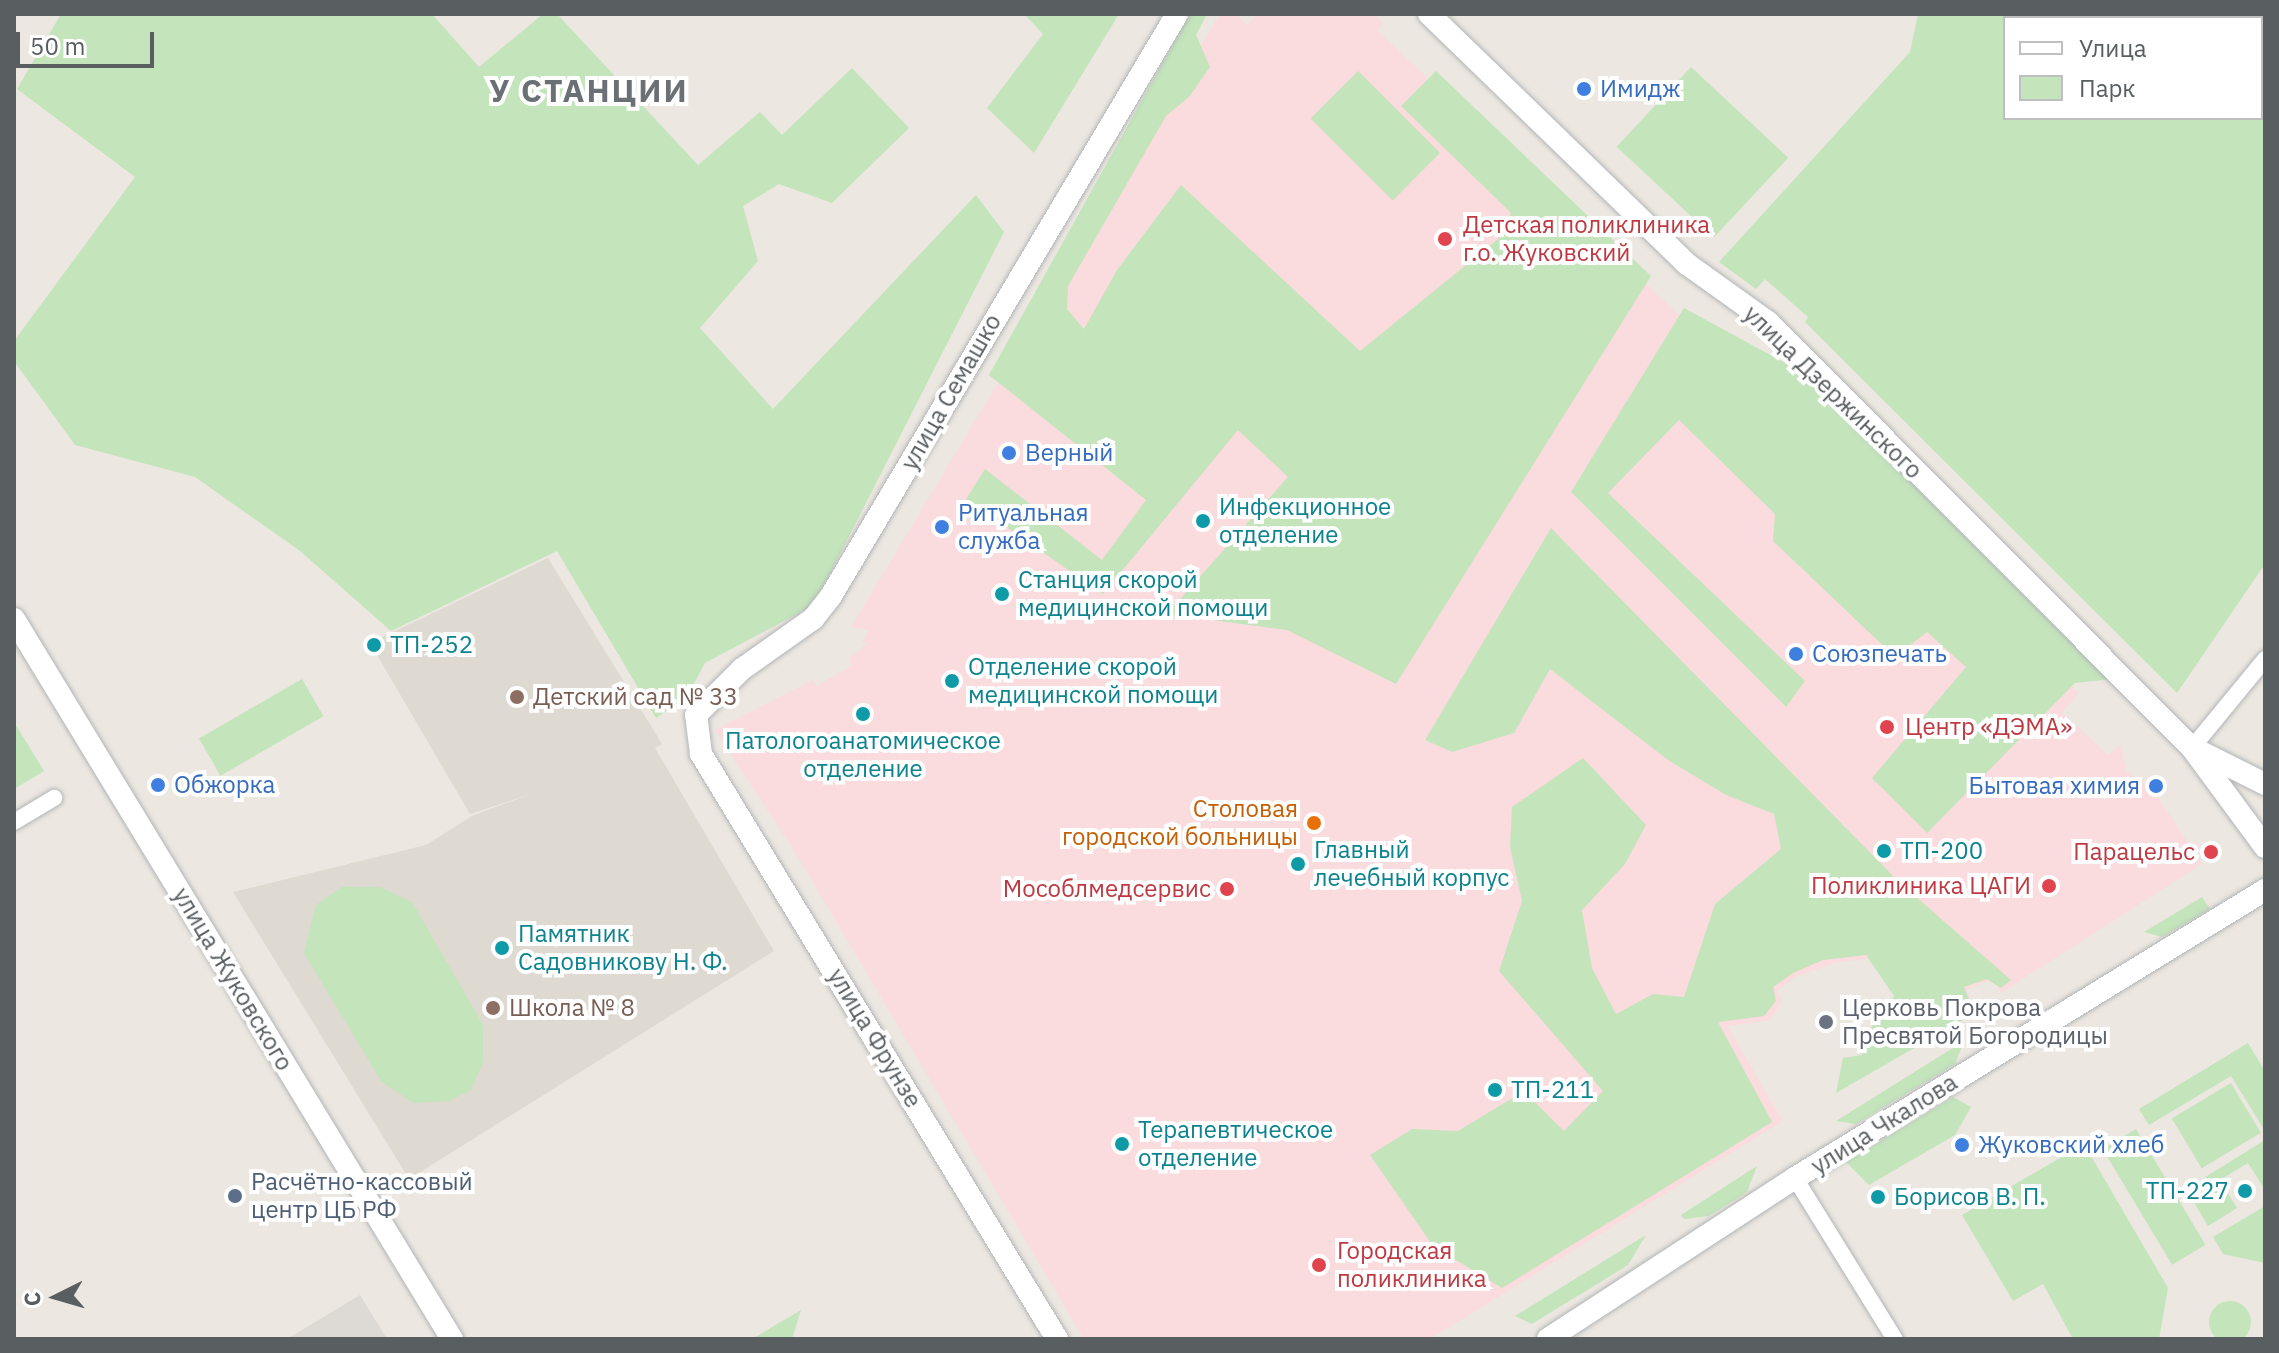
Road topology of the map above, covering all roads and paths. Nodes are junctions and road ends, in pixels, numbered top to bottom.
1 (1177, 14) edge
2 (1429, 14) edge
3 (14, 619) edge
4 (2265, 659) edge
5 (695, 737) joint
6 (2192, 748) junction
7 (2265, 784) edge
8 (54, 798) dead end
9 (2265, 812) edge
10 (14, 822) edge
11 (2261, 842) edge
12 (2265, 890) edge
13 (1795, 1178) junction
14 (452, 1339) edge
15 (1057, 1339) edge
16 (1548, 1339) edge
17 (1895, 1339) edge

1 - 5 street, улица Семашко
2 - 6 street, улица Дзержинского
3 - 14 street, улица Жуковского
4 - 6 street
5 - 15 street, улица Фрунзе
6 - 7 street, улица Дзержинского
6 - 11 street, улица Дзержинского
8 - 10 street
9 - 11 street
12 - 13 street, улица Чкалова
13 - 16 street, улица Чкалова
13 - 17 street

